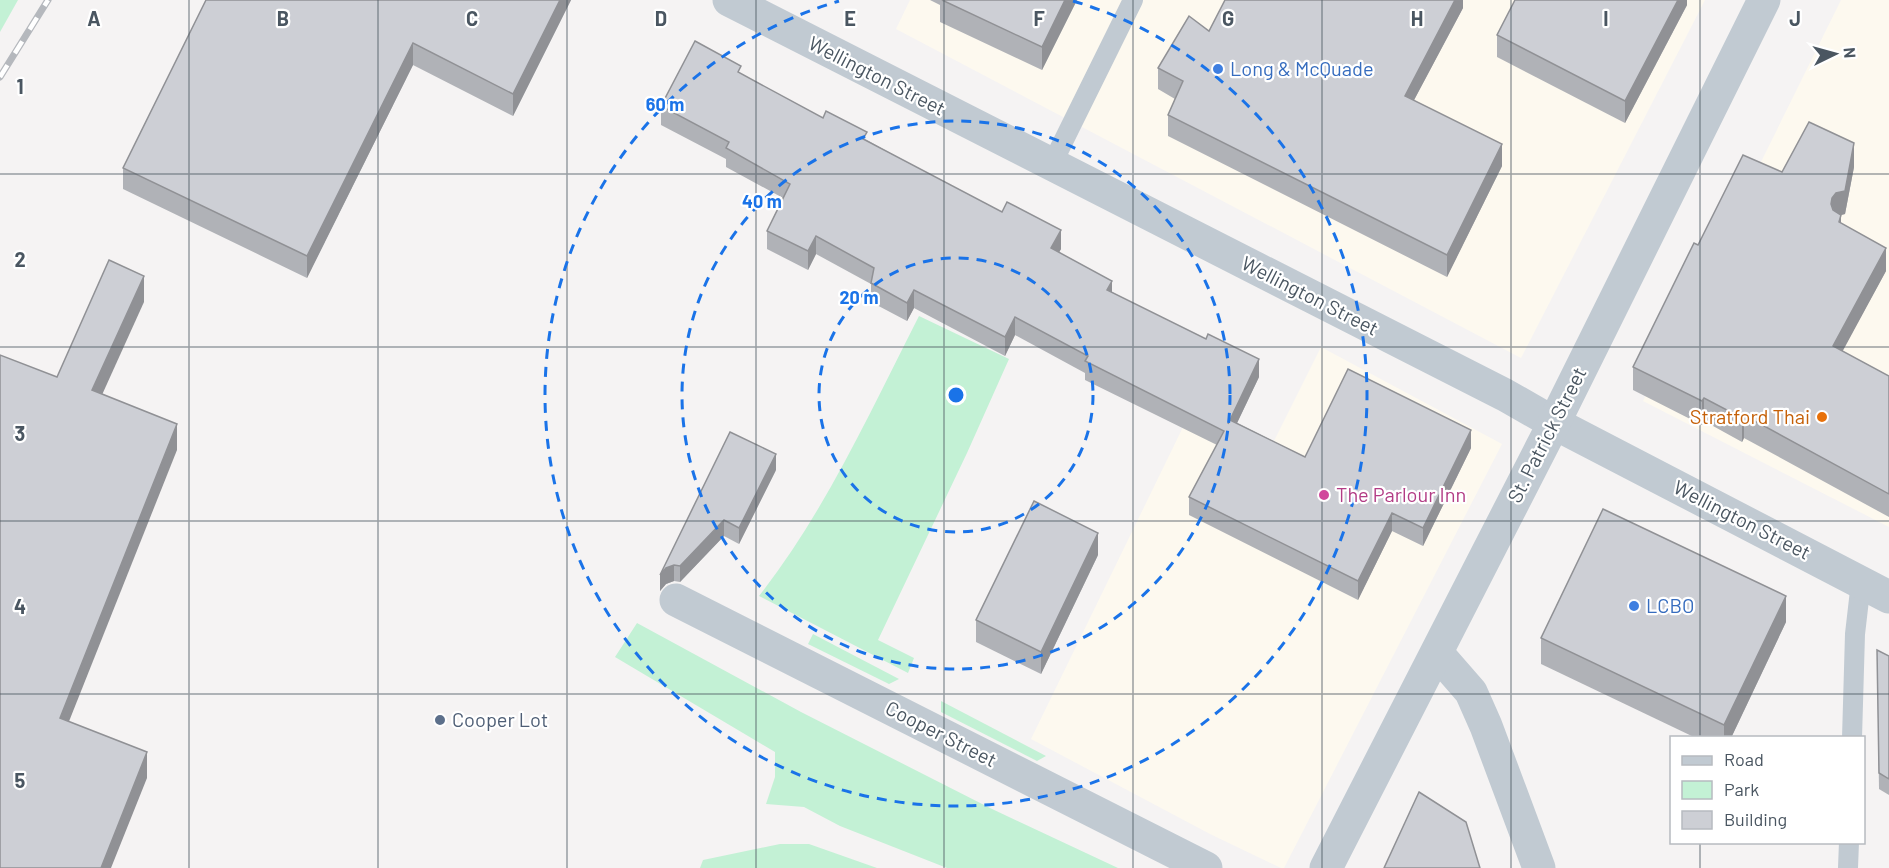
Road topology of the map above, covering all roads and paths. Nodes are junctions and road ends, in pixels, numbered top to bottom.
1 (729, 0) edge
2 (1133, 0) edge
3 (1764, 0) edge
4 (1052, 164) junction
5 (1554, 423) junction
6 (1861, 582) junction
7 (1889, 597) edge
8 (676, 600) dead end
9 (1437, 653) junction
10 (1852, 736) edge
11 (1849, 844) edge
12 (1206, 868) edge
13 (1326, 868) edge
14 (1539, 868) edge
15 (1848, 868) edge

1 - 4 street, Wellington Street
2 - 4 lane
3 - 5 street, St. Patrick Street
4 - 5 street, Wellington Street
5 - 6 street, Wellington Street
5 - 9 street, St. Patrick Street
6 - 7 street, Wellington Street
6 - 10 lane
8 - 12 street, Cooper Street
9 - 13 street, St. Patrick Street
9 - 14 street
11 - 15 lane

